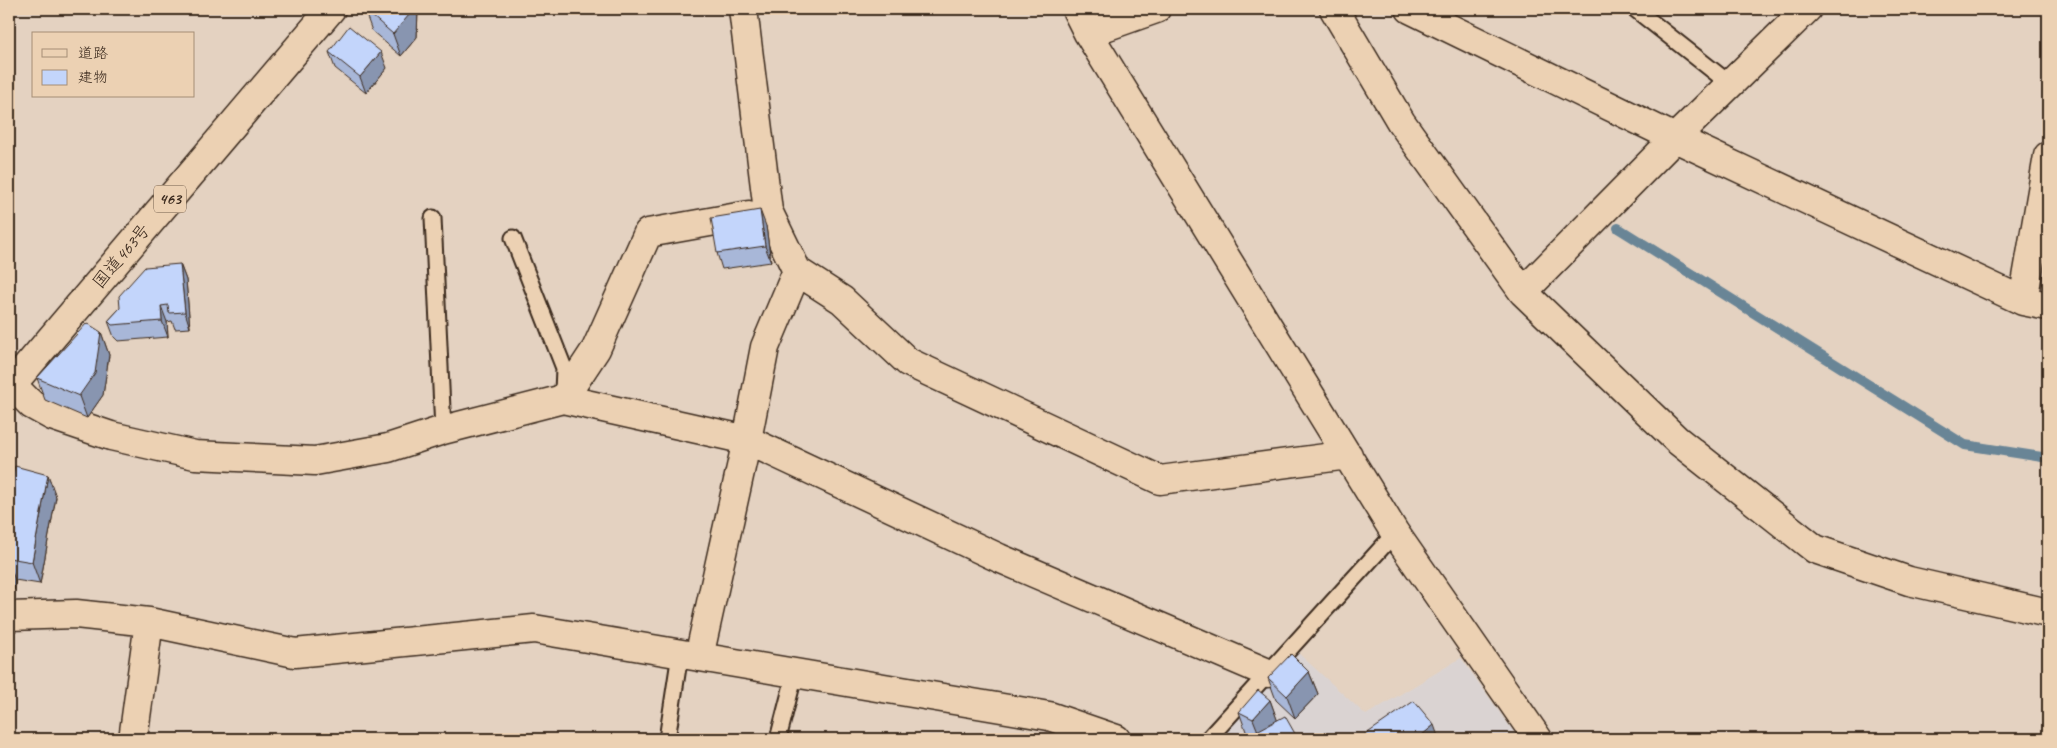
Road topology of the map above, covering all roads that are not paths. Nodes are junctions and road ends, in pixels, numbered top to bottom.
1 (331, 9) edge
2 (743, 9) edge
3 (1076, 9) edge
4 (1156, 9) edge
5 (1334, 9) edge
6 (1410, 9) edge
7 (1635, 9) edge
8 (1807, 9) edge
9 (1088, 33) junction
10 (1730, 84) junction
11 (1675, 138) junction
12 (2048, 156) edge
13 (768, 212) junction
14 (432, 218) dead end
15 (513, 238) dead end
16 (797, 271) junction
17 (1523, 292) junction
18 (2036, 304) edge
19 (10, 387) edge
20 (563, 399) junction
21 (442, 430) junction
22 (747, 440) junction
23 (1348, 455) junction
24 (1395, 533) junction
25 (2048, 613) edge
26 (9, 616) edge
27 (149, 622) junction
28 (690, 655) junction
29 (795, 673) junction
30 (1268, 673) junction
31 (133, 739) edge
32 (667, 739) edge
33 (778, 739) edge
34 (1116, 739) edge
35 (1208, 739) edge
36 (1538, 739) edge

1 - 19 main road, 国道463号 / 463
2 - 13 main road
3 - 9 main road
4 - 9 main road
5 - 17 main road
6 - 11 main road
7 - 10 lane
8 - 10 main road
9 - 23 main road
10 - 11 main road
11 - 17 main road
11 - 18 main road
12 - 18 main road
13 - 16 main road
13 - 20 main road
14 - 21 lane
15 - 20 lane
16 - 22 main road
16 - 23 main road
17 - 25 main road
19 - 21 main road
20 - 21 main road
20 - 22 main road
22 - 28 main road
22 - 30 main road
23 - 24 main road
24 - 30 lane
24 - 36 main road
26 - 27 main road
27 - 28 main road
27 - 31 main road
28 - 29 main road
28 - 32 lane
29 - 33 lane
29 - 34 main road
30 - 35 lane

